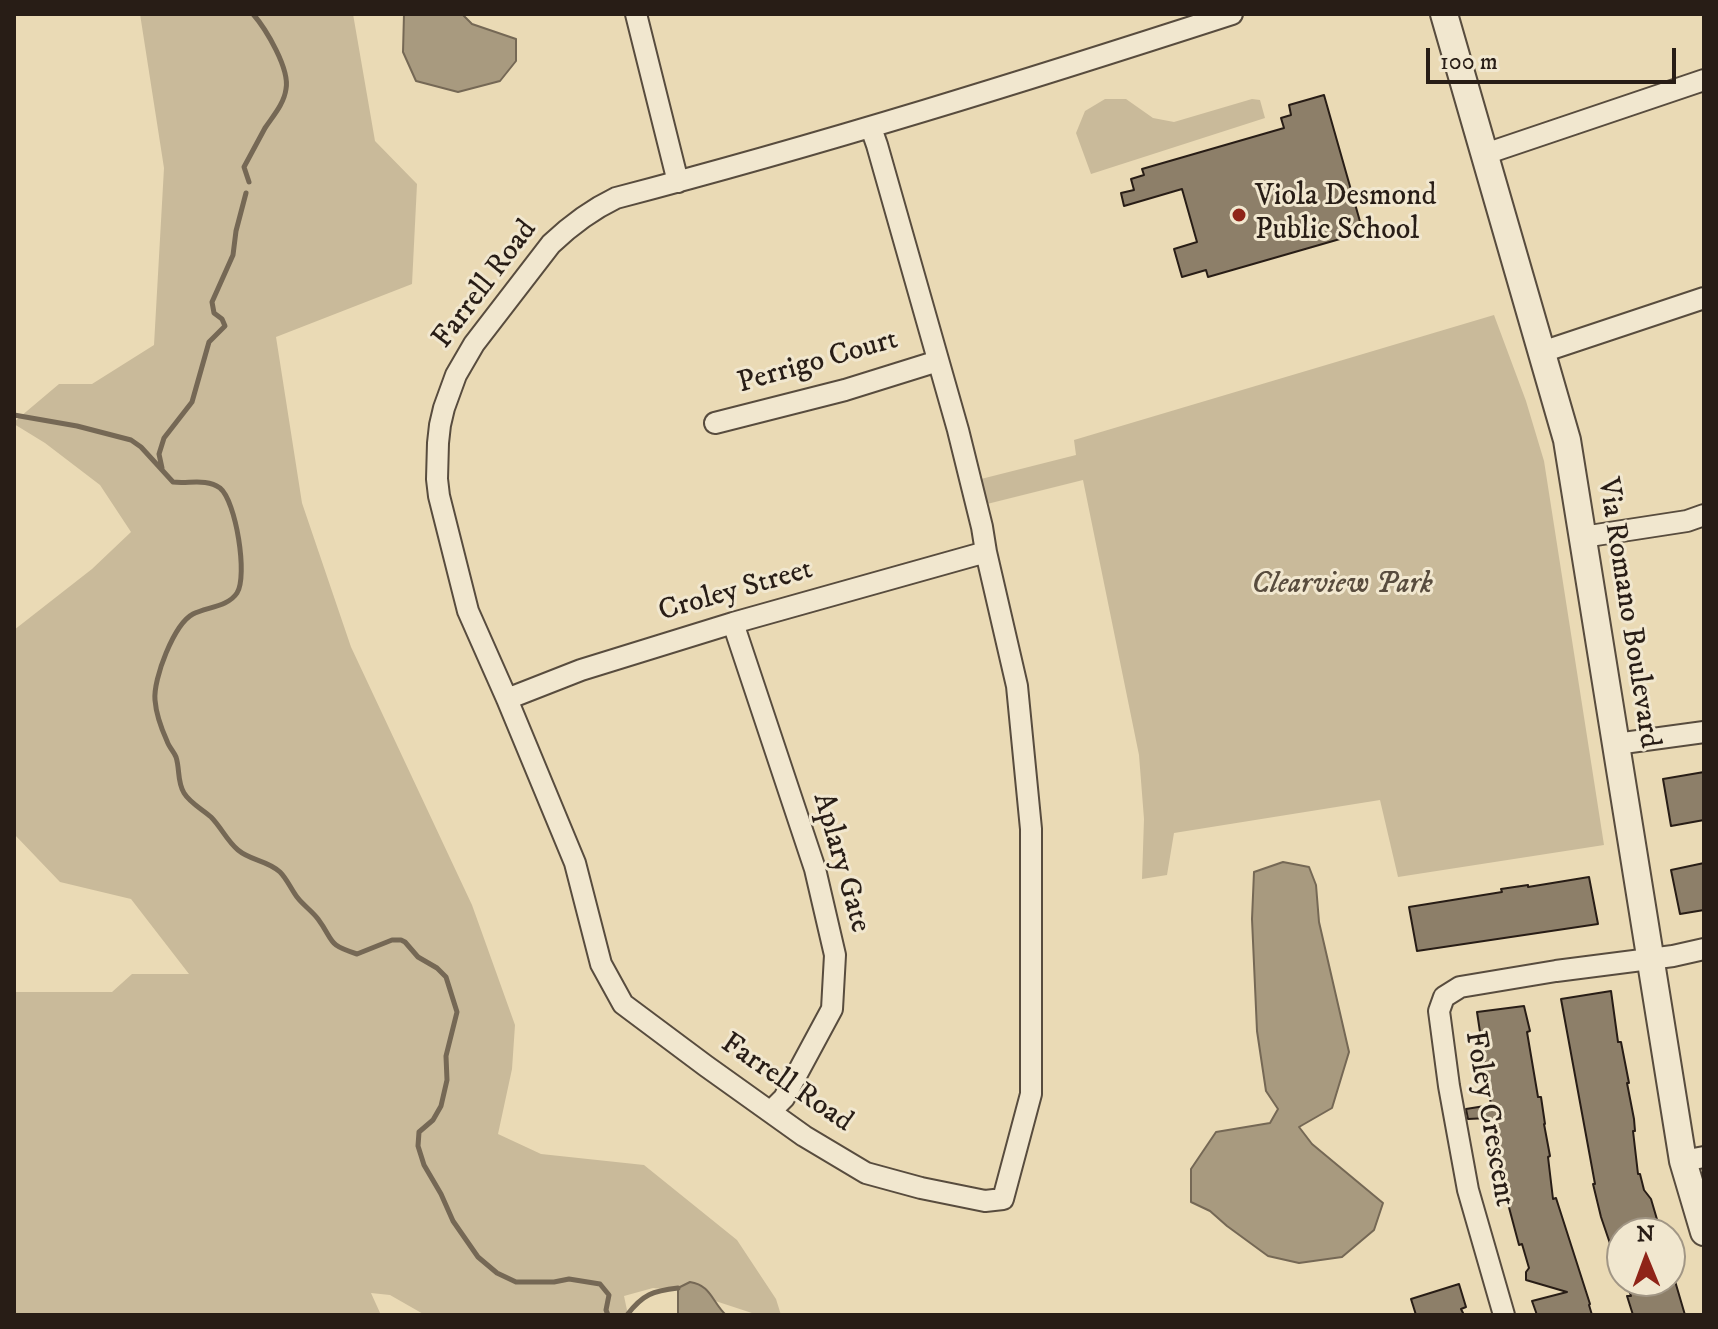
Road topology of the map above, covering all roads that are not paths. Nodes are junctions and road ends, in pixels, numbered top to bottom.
1 (636, 14) edge
2 (1232, 14) edge
3 (1444, 14) edge
4 (1704, 80) edge
5 (871, 128) junction
6 (1485, 154) junction
7 (678, 182) junction
8 (1704, 298) edge
9 (1542, 352) junction
10 (938, 361) junction
11 (715, 423) dead end
12 (1704, 515) edge
13 (1583, 537) junction
14 (986, 552) junction
15 (733, 623) junction
16 (507, 699) junction
17 (1704, 732) edge
18 (1616, 744) junction
19 (1704, 949) edge
20 (1650, 958) junction
21 (771, 1111) junction
22 (1694, 1159) edge
23 (1704, 1232) edge
24 (1504, 1315) edge

1 - 7 street
2 - 5 street, Farrell Road
3 - 6 street, Via Romano Boulevard
4 - 6 street
5 - 7 street, Farrell Road
5 - 10 street, Farrell Road
6 - 9 street, Via Romano Boulevard
7 - 16 street, Farrell Road
8 - 9 street
9 - 13 street, Via Romano Boulevard
10 - 11 street, Perrigo Court
10 - 14 street, Farrell Road
12 - 13 street
13 - 18 street, Via Romano Boulevard
14 - 15 street, Croley Street
14 - 21 street, Farrell Road
15 - 16 street, Croley Street
15 - 21 street, Aplary Gate
16 - 21 street, Farrell Road
17 - 18 street
18 - 20 street, Via Romano Boulevard
19 - 20 street, Foley Crescent
20 - 22 street, Via Romano Boulevard
20 - 24 street, Foley Crescent
22 - 23 street, Via Romano Boulevard

